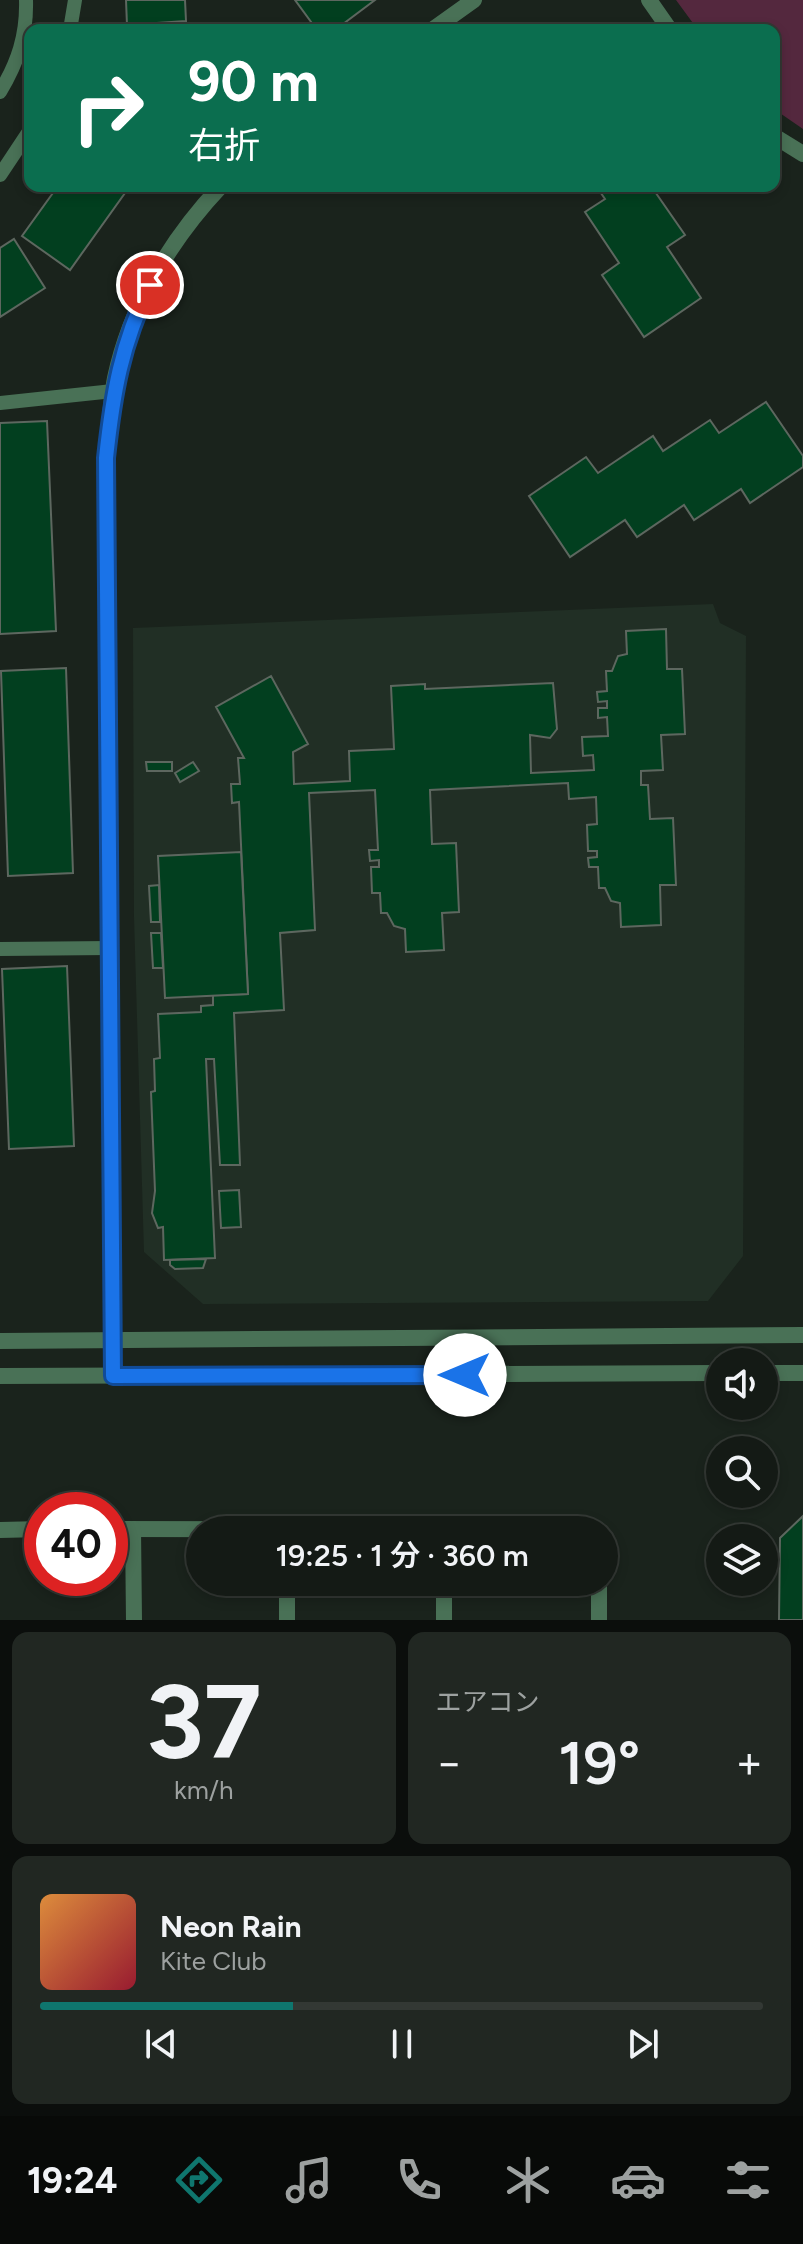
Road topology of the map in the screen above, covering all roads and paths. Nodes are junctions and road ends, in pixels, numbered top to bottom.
1 (26, 0) edge
2 (75, 0) edge
3 (474, 0) edge
4 (649, 0) edge
5 (27, 24) edge
6 (71, 24) edge
7 (440, 24) edge
8 (666, 24) edge
9 (24, 38) edge
10 (0, 92) edge
11 (24, 139) edge
12 (780, 140) edge
13 (803, 154) edge
14 (0, 175) edge
15 (215, 192) edge
16 (113, 391) junction
17 (0, 403) edge
18 (110, 948) junction
19 (0, 949) edge
20 (803, 1335) edge
21 (113, 1340) junction
22 (0, 1341) edge
23 (706, 1373) edge
24 (778, 1373) edge
25 (803, 1373) edge
26 (0, 1376) edge
27 (113, 1376) junction
28 (24, 1529) edge
29 (128, 1529) edge
30 (133, 1529) junction
31 (186, 1529) edge
32 (0, 1530) edge
33 (287, 1596) edge
34 (444, 1596) edge
35 (599, 1596) edge
36 (134, 1620) edge
37 (287, 1620) edge
38 (444, 1620) edge
39 (599, 1620) edge

1 - 5 lane
2 - 6 lane
3 - 7 street
4 - 8 street
9 - 10 lane
11 - 14 lane
12 - 13 street
15 - 16 street
16 - 17 lane
16 - 18 street
18 - 19 lane
18 - 21 street
20 - 21 street
21 - 22 street
21 - 27 street
23 - 27 street
24 - 25 street
26 - 27 street
28 - 32 street
29 - 30 street
30 - 31 street
30 - 36 street
33 - 37 street
34 - 38 street
35 - 39 street

